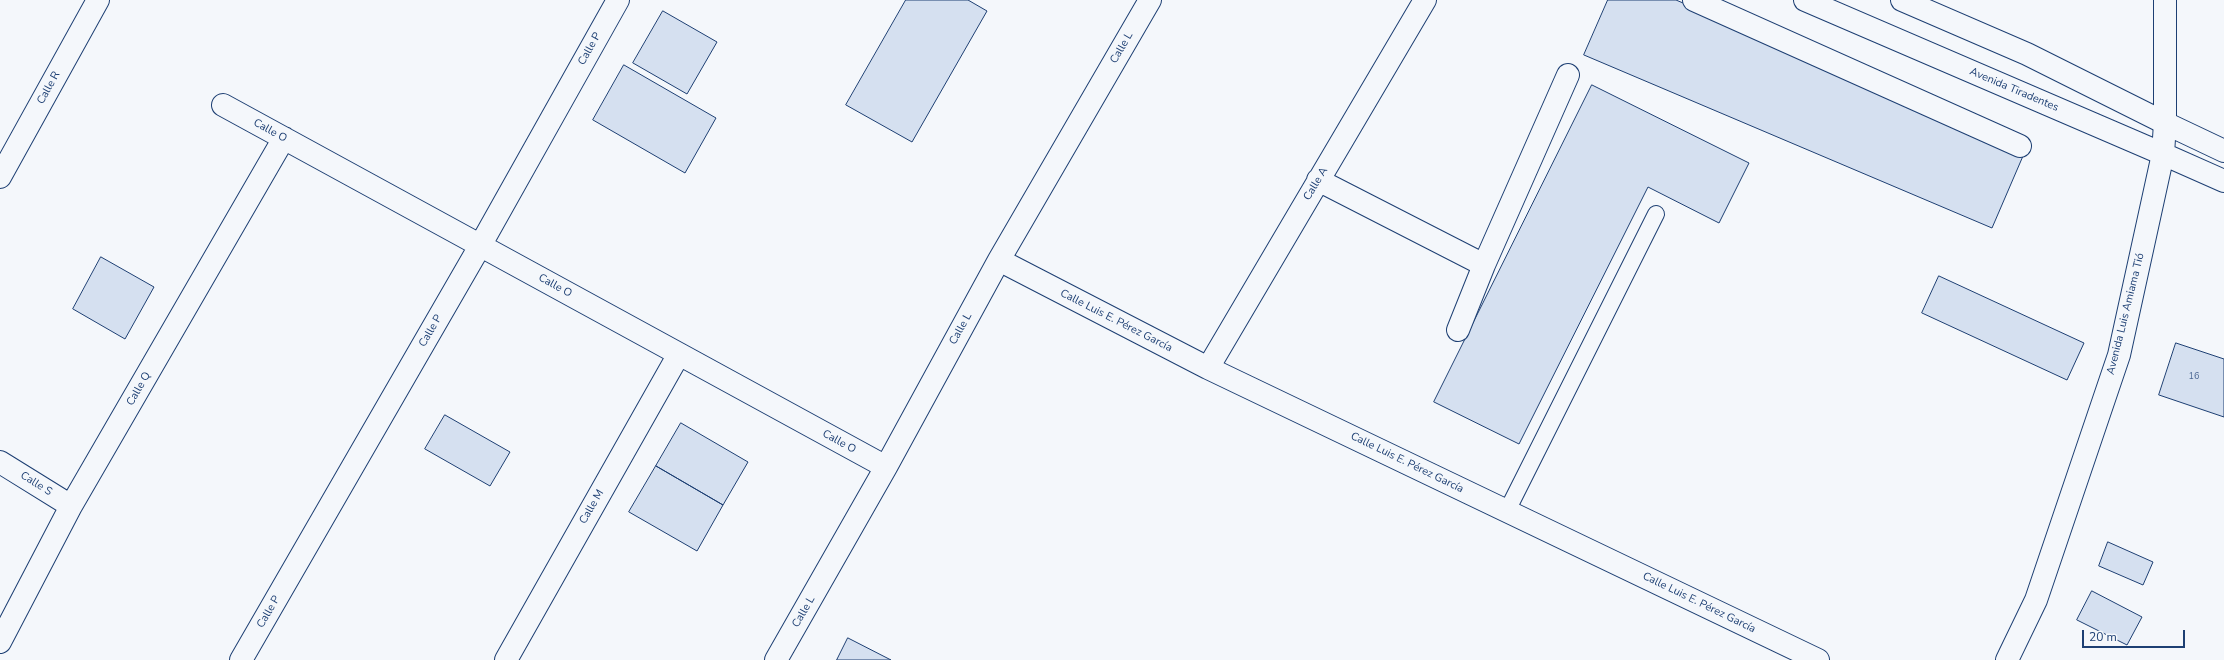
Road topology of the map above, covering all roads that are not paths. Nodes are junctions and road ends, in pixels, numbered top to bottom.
1 (98, 0) edge
2 (618, 0) edge
3 (1150, 0) edge
4 (1425, 0) edge
5 (1694, 0) edge
6 (1805, 0) edge
7 (1902, 0) edge
8 (2165, 0) edge
9 (1568, 75) dead end
10 (223, 105) dead end
11 (2165, 123) junction
12 (284, 138) junction
13 (2020, 146) dead end
14 (2224, 151) edge
15 (2163, 154) junction
16 (0, 177) edge
17 (1318, 180) junction
18 (2224, 181) edge
19 (1656, 214) dead end
20 (480, 246) junction
21 (999, 260) junction
22 (1484, 265) junction
23 (1458, 330) dead end
24 (679, 354) junction
25 (1208, 368) junction
26 (0, 462) edge
27 (886, 467) junction
28 (71, 506) junction
29 (1507, 511) junction
30 (0, 642) edge
31 (241, 660) edge
32 (506, 660) edge
33 (776, 660) edge
34 (1818, 660) edge
35 (2006, 660) edge

1 - 16 street, Calle R
2 - 20 street, Calle P
3 - 21 street, Calle L
4 - 17 street, Calle A
5 - 13 street
6 - 15 street, Avenida Tiradentes
7 - 11 street
8 - 11 street, Avenida Luis Amiama Tió
9 - 22 street
10 - 12 street, Calle O
11 - 14 street
11 - 15 street, Avenida Luis Amiama Tió
12 - 20 street, Calle O
12 - 28 street, Calle Q
15 - 18 street, Avenida Tiradentes
15 - 35 street, Avenida Luis Amiama Tió
17 - 22 street
17 - 25 street, Calle A
19 - 29 lane
20 - 24 street, Calle O
20 - 31 street, Calle P
21 - 25 street, Calle Luis E. Pérez García
21 - 27 street, Calle L
22 - 23 street
24 - 27 street, Calle O
24 - 32 street, Calle M
25 - 29 street, Calle Luis E. Pérez García
26 - 28 street, Calle S
27 - 33 street, Calle L
28 - 30 street, Calle Q
29 - 34 street, Calle Luis E. Pérez García

